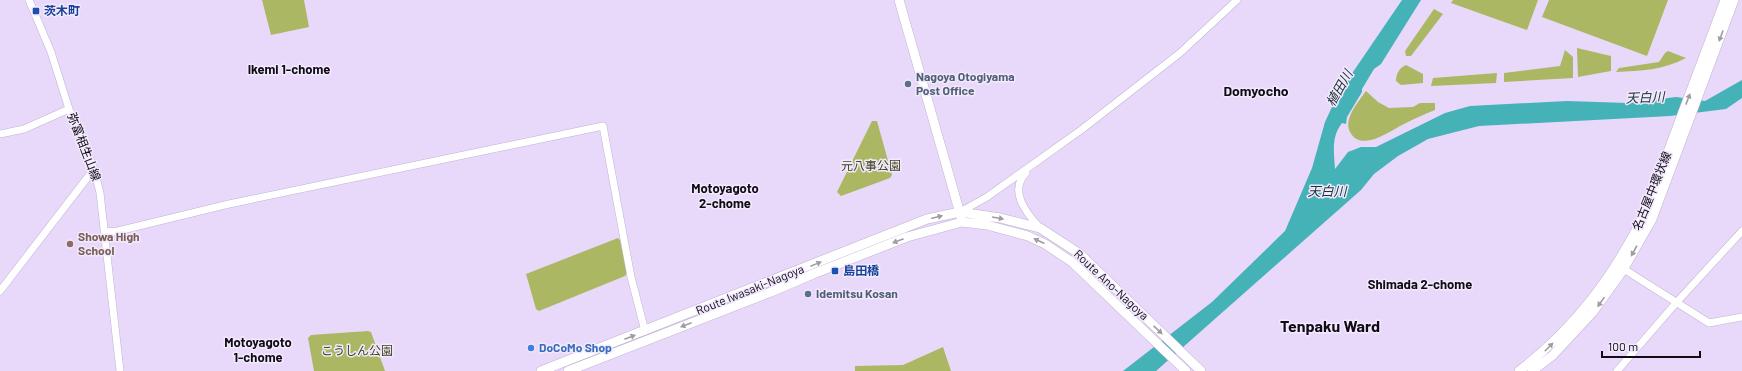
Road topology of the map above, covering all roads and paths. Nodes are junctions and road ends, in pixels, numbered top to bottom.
1 (30, 0) edge
2 (899, 0) edge
3 (1237, 0) edge
4 (1725, 0) edge
5 (1734, 0) edge
6 (1703, 72) junction
7 (69, 109) junction
8 (0, 134) edge
9 (1036, 163) junction
10 (94, 169) junction
11 (987, 197) junction
12 (960, 212) junction
13 (970, 214) junction
14 (962, 222) junction
15 (1040, 228) junction
16 (1742, 231) edge
17 (104, 232) junction
18 (1620, 267) junction
19 (0, 291) edge
20 (1676, 303) junction
21 (1742, 316) edge
22 (645, 331) junction
23 (1198, 368) edge
24 (120, 371) edge
25 (541, 371) edge
26 (568, 371) edge
27 (1186, 371) edge
28 (1519, 371) edge
29 (1532, 371) edge
30 (1617, 371) edge

1 - 7 street, 弥富相生山線
2 - 12 main road
3 - 9 street
4 - 6 main road, 名古屋中環状線
5 -> 6 main road, 名古屋中環状線
18 -> 6 main road, 名古屋中環状線
6 -> 18 main road, 名古屋中環状線
7 - 8 street
7 - 10 street, 弥富相生山線
9 - 11 street
9 - 15 street
10 - 17 street, 弥富相生山線
10 - 19 street
11 - 12 street
11 - 13 street
12 - 13 main road, Route Ano-Nagoya
12 - 14 main road
22 -> 12 main road, Route Iwasaki-Nagoya
13 - 14 street
13 -> 15 main road, Route Ano-Nagoya
14 -> 26 main road, Route Iwasaki-Nagoya
27 -> 14 main road, Route Ano-Nagoya
15 -> 23 main road, Route Ano-Nagoya
16 - 20 street
17 - 22 street
17 - 24 street, 弥富相生山線
18 - 20 street
28 -> 18 main road, 名古屋中環状線
18 -> 29 main road, 名古屋中環状線
20 - 21 street
20 - 30 street
25 -> 22 main road, Route Iwasaki-Nagoya

